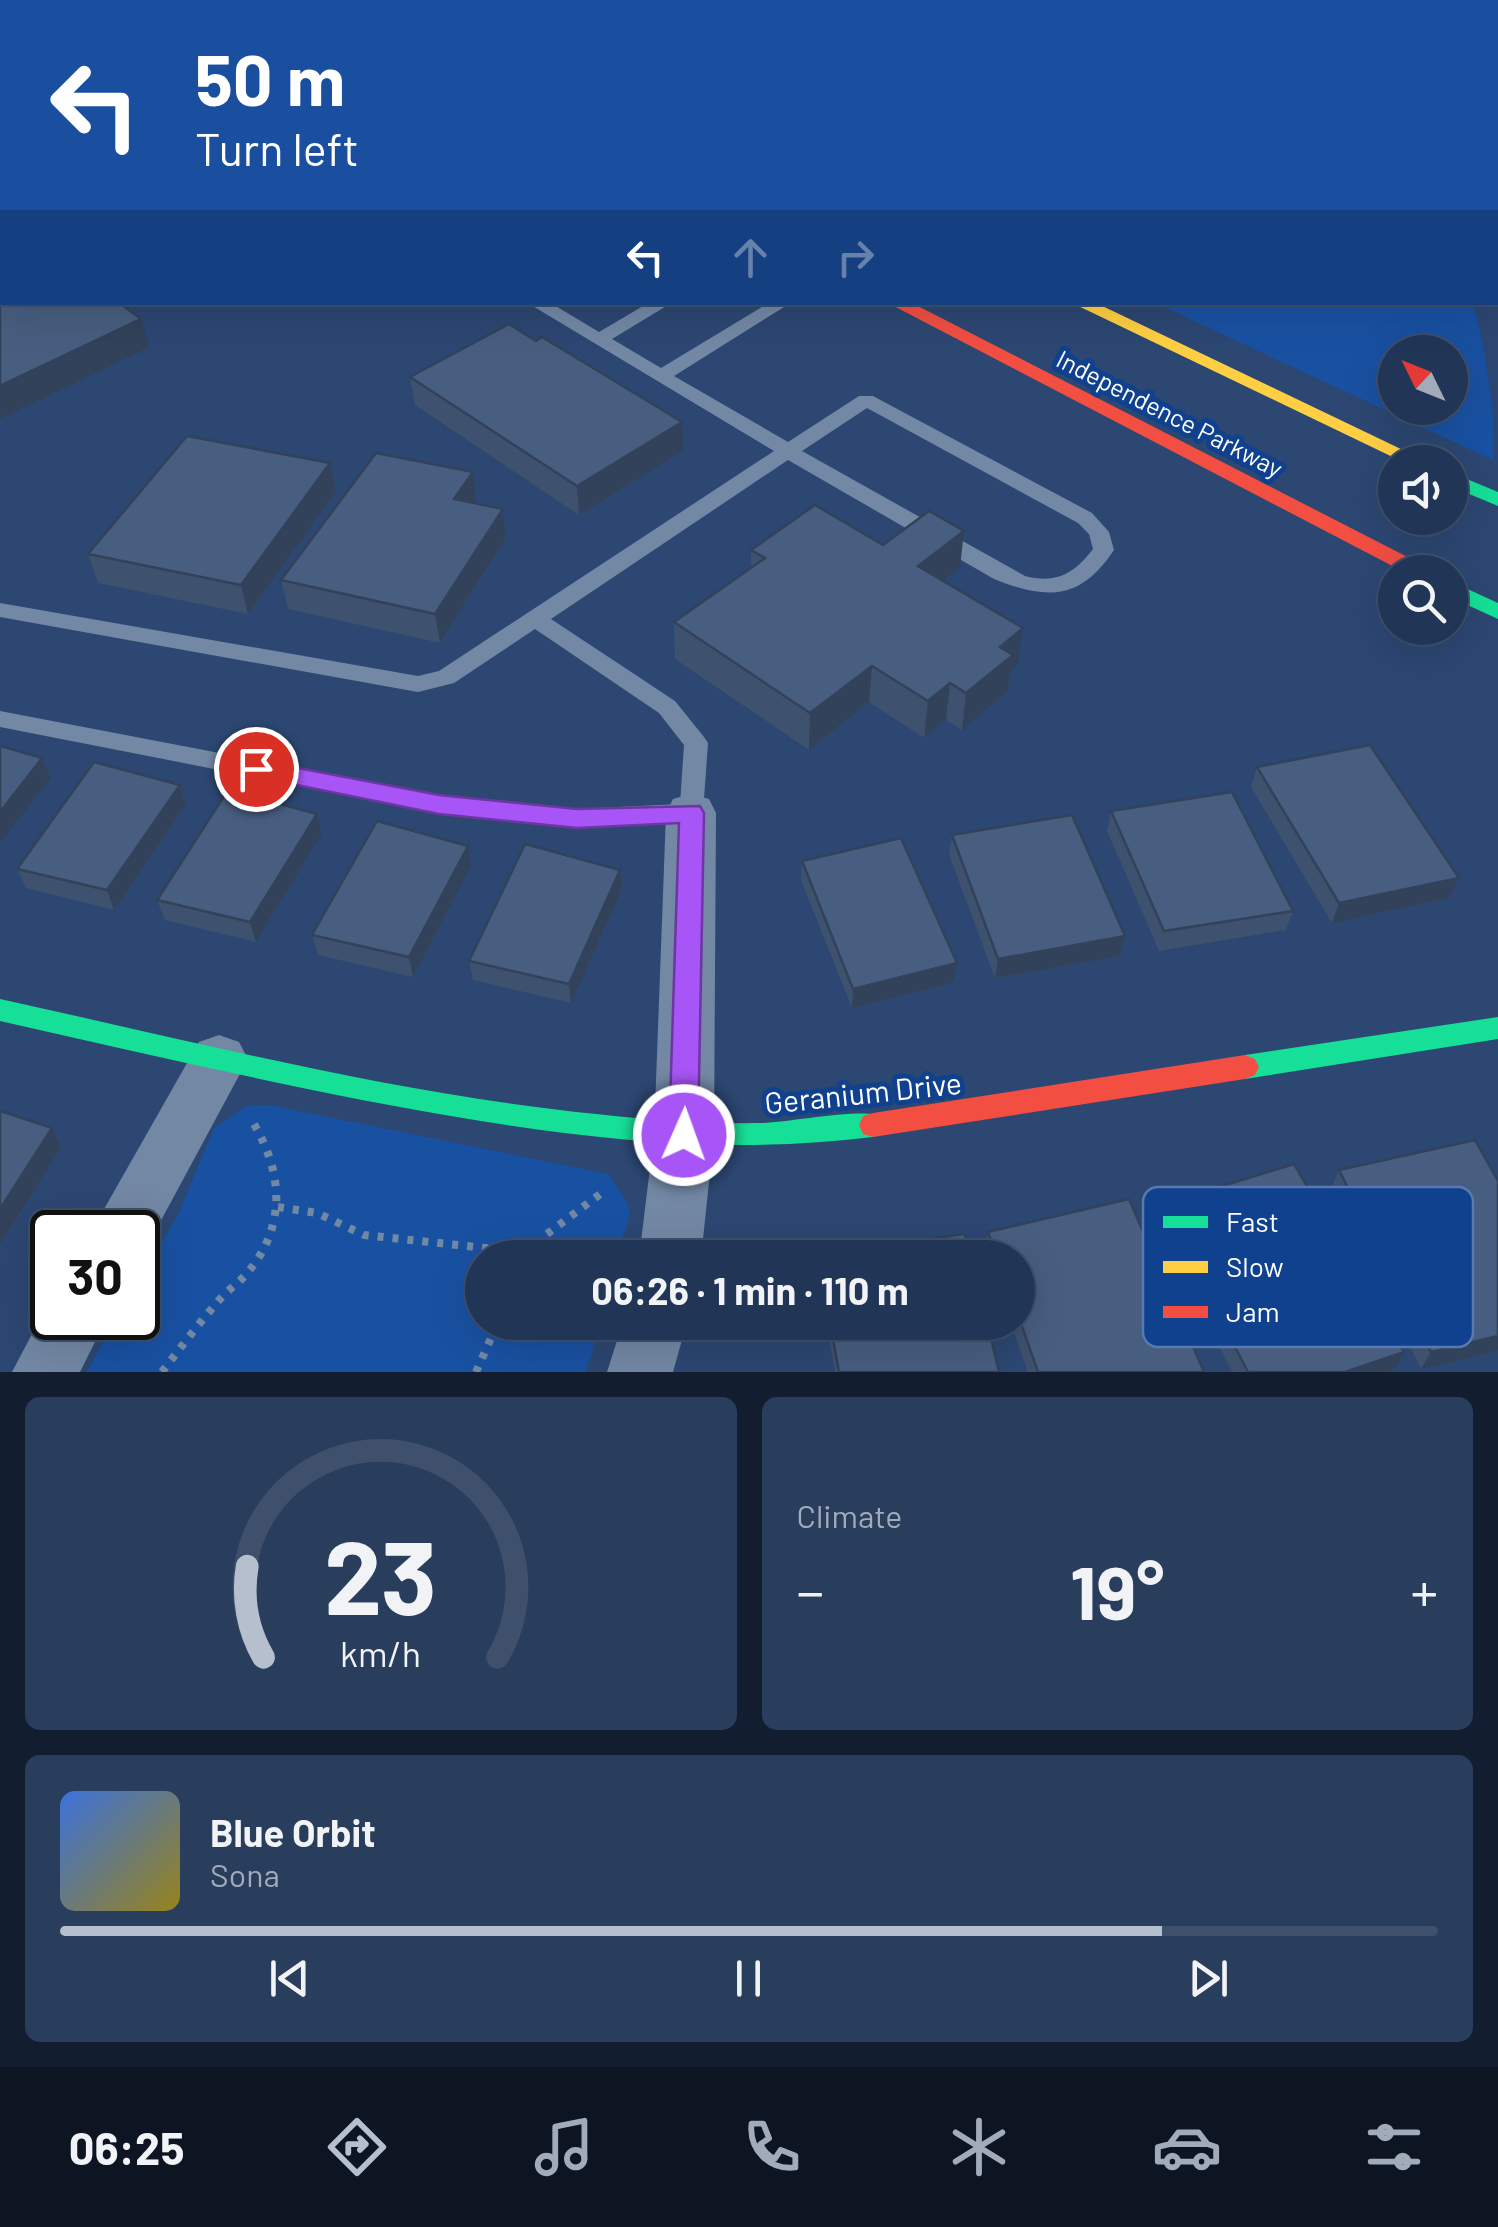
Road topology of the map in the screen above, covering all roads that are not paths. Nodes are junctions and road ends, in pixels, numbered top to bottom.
1 (539, 305) edge
2 (659, 305) edge
3 (778, 305) edge
4 (900, 305) edge
5 (1085, 305) edge
6 (599, 340) junction
7 (662, 376) junction
8 (1382, 445) edge
9 (788, 451) junction
10 (1468, 486) edge
11 (1498, 500) edge
12 (1387, 555) edge
13 (1468, 597) edge
14 (0, 610) edge
15 (1498, 612) edge
16 (536, 619) junction
17 (0, 719) edge
18 (692, 813) junction
19 (0, 1010) edge
20 (1498, 1028) edge
21 (219, 1059) junction
22 (684, 1135) junction
23 (134, 1210) edge
24 (672, 1240) edge
25 (62, 1340) edge
26 (650, 1340) edge
27 (44, 1372) edge
28 (640, 1372) edge

1 - 6 lane
2 - 6 lane
3 - 7 lane
4 - 12 main road, Independence Parkway
5 - 8 main road
6 - 7 lane
7 - 9 lane
9 - 9 lane
9 - 16 lane
10 - 11 main road
13 - 15 main road
14 - 16 lane
16 - 18 lane
17 - 18 lane
18 - 22 street
19 - 21 main road, Geranium Drive
20 - 22 main road, Geranium Drive
21 - 22 main road, Geranium Drive
21 - 23 street
22 - 24 street
25 - 27 street
26 - 28 street

